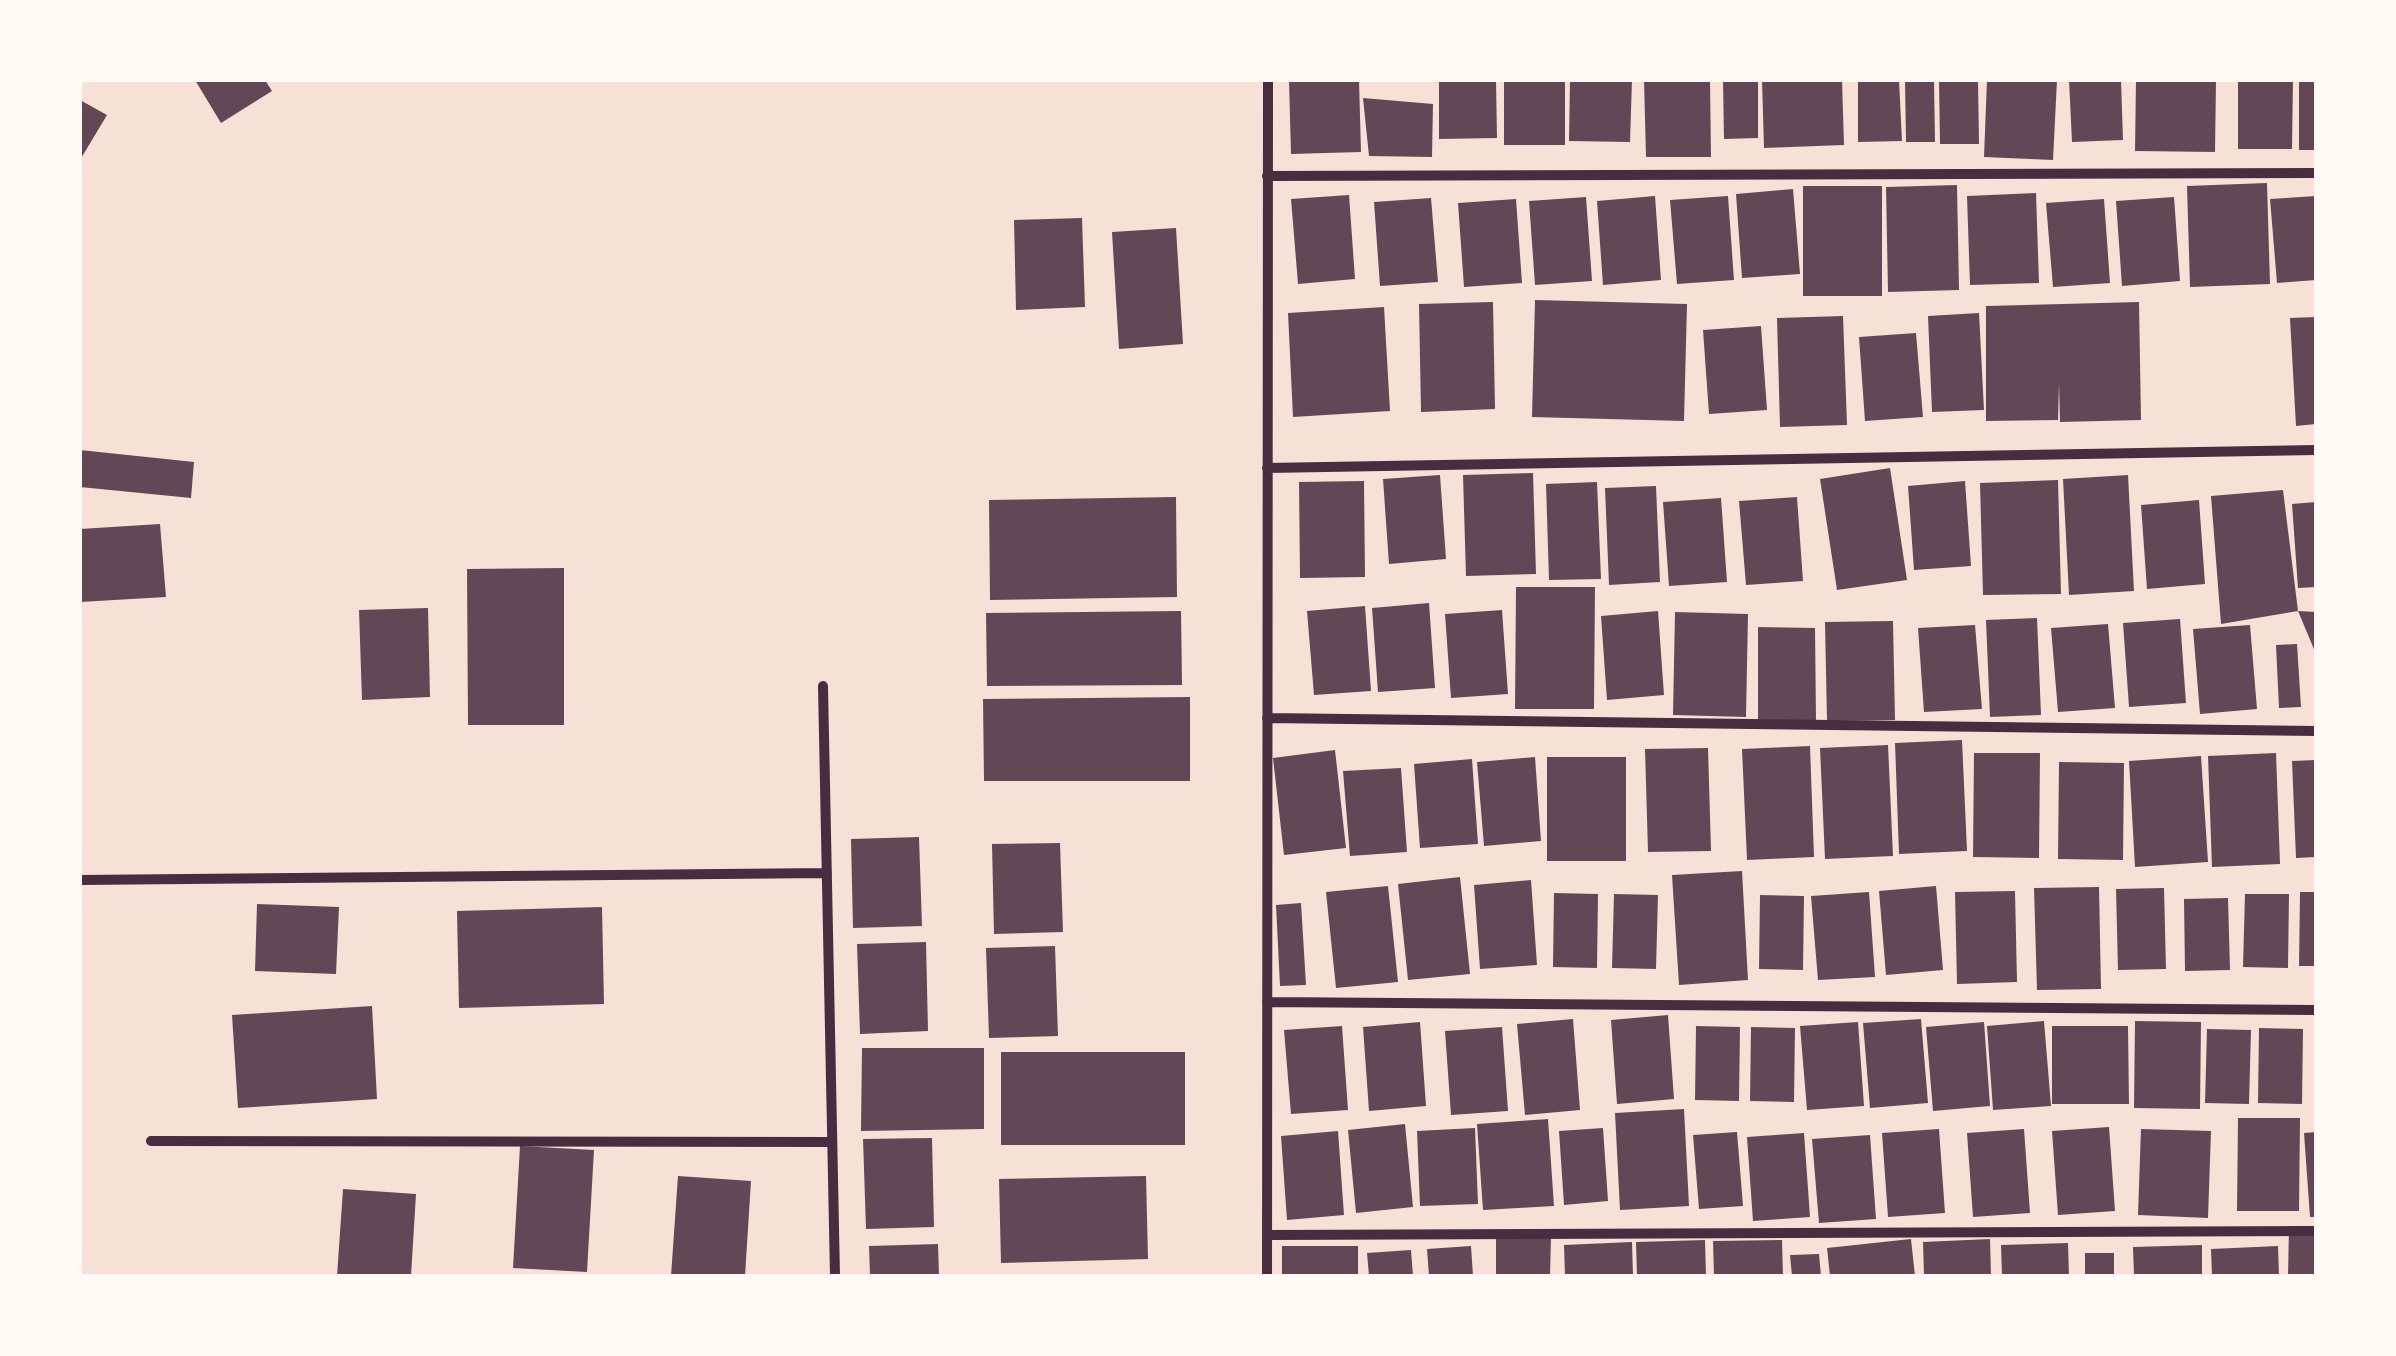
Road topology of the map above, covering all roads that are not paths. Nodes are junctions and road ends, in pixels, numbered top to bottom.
1 (1268, 80) edge
2 (2316, 172) edge
3 (1268, 176) junction
4 (2316, 450) edge
5 (1267, 468) junction
6 (823, 686) dead end
7 (1268, 718) junction
8 (2316, 731) edge
9 (827, 872) junction
10 (80, 880) edge
11 (1268, 1002) junction
12 (2316, 1010) edge
13 (150, 1141) dead end
14 (832, 1142) junction
15 (2316, 1231) edge
16 (1267, 1235) junction
17 (835, 1276) edge
18 (1267, 1276) edge

1 - 3 street
2 - 3 street
3 - 5 street
4 - 5 street
5 - 7 street
6 - 9 street
7 - 8 street
7 - 11 street
9 - 10 street
9 - 14 street
11 - 12 street
11 - 16 street
13 - 14 street
14 - 17 street
15 - 16 street
16 - 18 street

